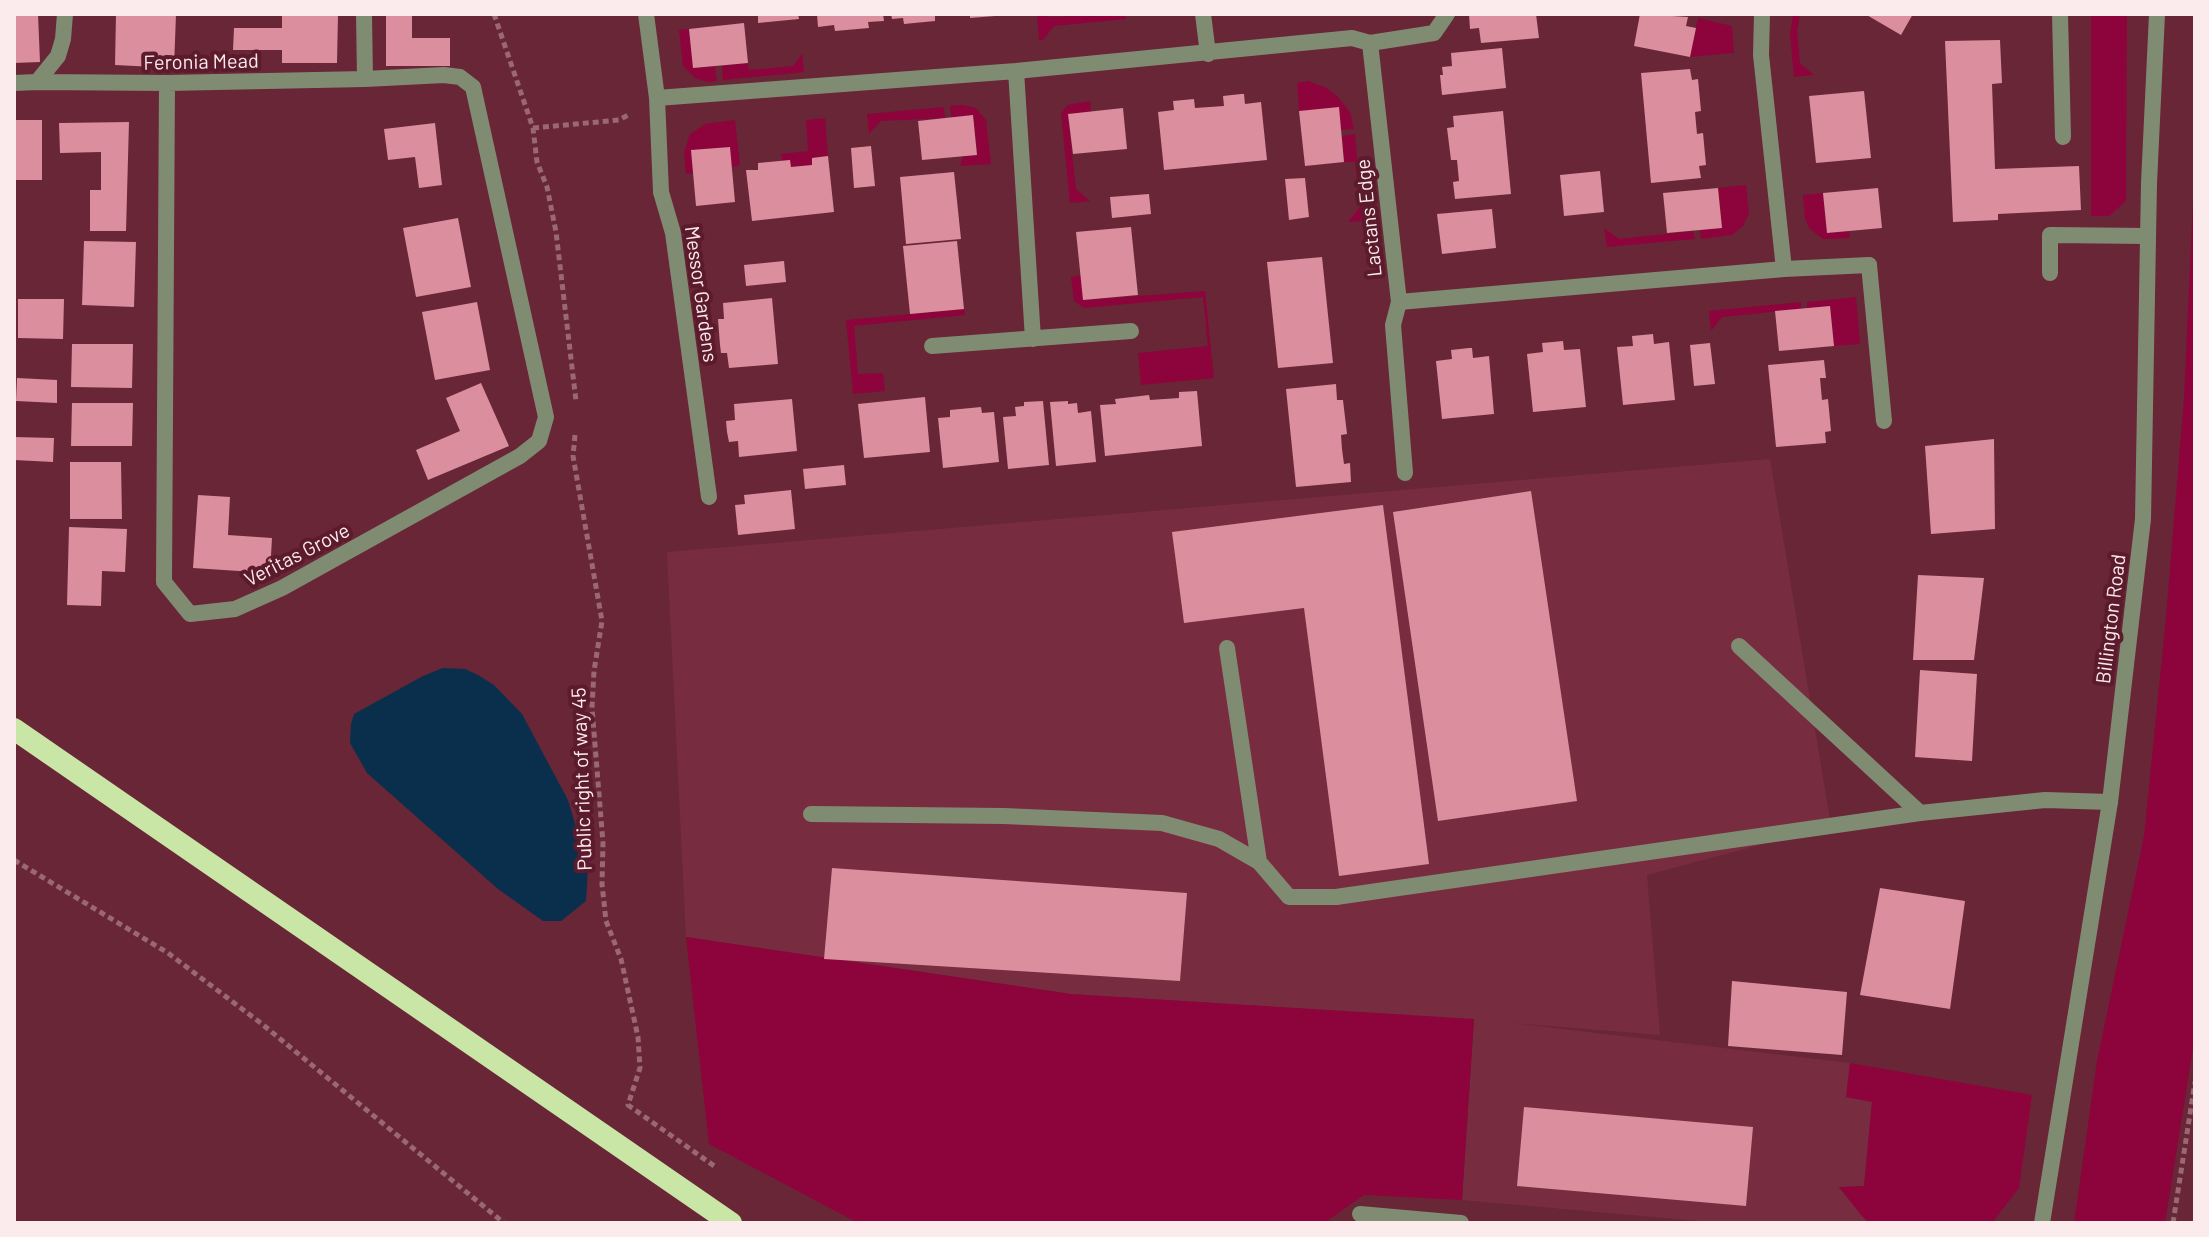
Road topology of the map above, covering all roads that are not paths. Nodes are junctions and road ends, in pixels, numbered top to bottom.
1 (65, 14) edge
2 (364, 14) edge
3 (646, 14) edge
4 (1203, 14) edge
5 (1447, 14) edge
6 (1762, 14) edge
7 (2060, 14) edge
8 (2157, 14) edge
9 (1370, 43) junction
10 (1208, 54) junction
11 (1016, 71) junction
12 (444, 75) joint
13 (365, 79) junction
14 (37, 82) junction
15 (14, 83) edge
16 (167, 83) junction
17 (657, 98) junction
18 (2063, 137) dead end
19 (2148, 236) junction
20 (1784, 269) junction
21 (2050, 273) dead end
22 (1399, 302) junction
23 (1131, 331) dead end
24 (1033, 339) junction
25 (932, 346) dead end
26 (1884, 421) dead end
27 (1405, 473) dead end
28 (709, 497) dead end
29 (1739, 646) dead end
30 (1227, 648) dead end
31 (14, 729) edge
32 (2110, 802) junction
33 (1920, 813) junction
34 (811, 814) dead end
35 (1259, 862) junction
36 (1360, 1214) dead end
37 (731, 1223) edge
38 (1461, 1223) edge
39 (2042, 1223) edge

1 - 14 street
2 - 13 street
3 - 17 street, Messor Gardens
4 - 10 street
5 - 9 street
6 - 20 street
7 - 18 street
8 - 19 street, Billington Road
9 - 10 street
9 - 22 street, Lactans Edge
10 - 11 street
11 - 17 street
11 - 24 street
12 - 13 street, Feronia Mead
12 - 16 street, Veritas Grove
13 - 16 street, Feronia Mead
14 - 15 street, Feronia Mead
14 - 16 street, Feronia Mead
17 - 28 street, Messor Gardens
19 - 21 street
19 - 32 street, Billington Road
20 - 22 street, Lactans Edge
20 - 26 street, Lactans Edge
22 - 27 street
23 - 24 street
24 - 25 street
29 - 33 street
30 - 35 street
31 - 37 highway
32 - 33 street
32 - 39 street, Billington Road
33 - 35 street
34 - 35 street
36 - 38 street

